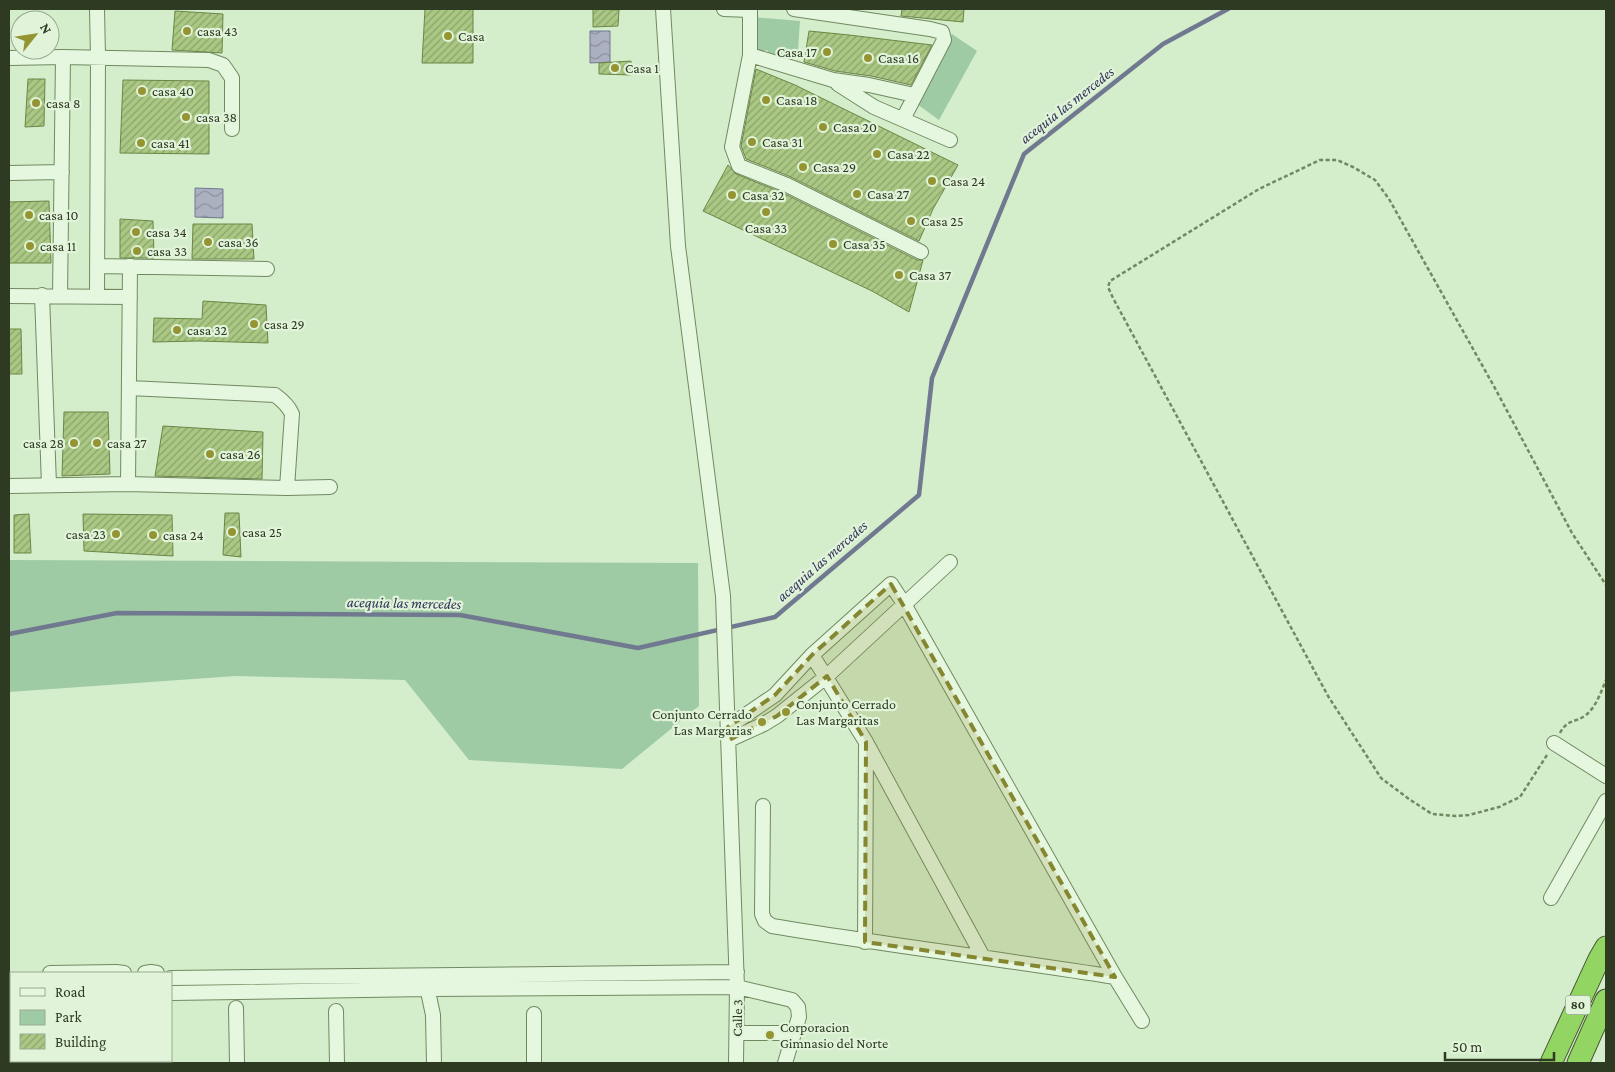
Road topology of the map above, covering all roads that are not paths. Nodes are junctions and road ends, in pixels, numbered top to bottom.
1 (96, 9) edge
2 (663, 9) edge
3 (724, 9) edge
4 (794, 9) edge
5 (750, 10) edge
6 (750, 55) junction
7 (63, 57) junction
8 (9, 58) edge
9 (98, 58) junction
10 (833, 80) junction
11 (914, 95) junction
12 (903, 118) junction
13 (232, 129) dead end
14 (950, 140) dead end
15 (62, 172) junction
16 (9, 173) edge
17 (921, 252) dead end
18 (97, 266) junction
19 (130, 266) junction
20 (267, 269) dead end
21 (42, 295) junction
22 (9, 296) edge
23 (60, 296) junction
24 (97, 296) junction
25 (130, 297) junction
26 (129, 388) junction
27 (128, 484) junction
28 (50, 485) junction
29 (9, 486) edge
30 (330, 487) dead end
31 (287, 488) junction
32 (950, 562) dead end
33 (904, 604) junction
34 (812, 655) junction
35 (827, 676) junction
36 (728, 734) junction
37 (866, 742) junction
38 (1554, 743) road end
39 (1606, 776) edge
40 (1606, 801) edge
41 (763, 806) dead end
42 (1551, 898) dead end
43 (865, 942) junction
44 (1606, 947) edge
45 (983, 957) junction
46 (737, 972) junction
47 (1115, 977) junction
48 (172, 978) edge
49 (433, 982) junction
50 (737, 987) junction
51 (172, 993) edge
52 (1606, 1000) edge
53 (236, 1008) dead end
54 (336, 1011) dead end
55 (534, 1014) dead end
56 (1142, 1021) dead end
57 (737, 1032) junction
58 (794, 1033) junction
59 (237, 1063) edge
60 (337, 1063) edge
61 (434, 1063) edge
62 (534, 1063) edge
63 (736, 1063) edge
64 (785, 1063) edge
65 (1551, 1063) edge
66 (1578, 1063) edge

1 - 9 street
2 - 36 street, Calle 3
3 - 5 street
4 - 11 street
5 - 6 street
6 - 10 street
6 - 17 street
7 - 8 street
7 - 9 street
7 - 15 street
9 - 13 street
9 - 18 street
10 - 11 street
10 - 12 street
11 - 12 street
12 - 14 street
15 - 16 street
15 - 23 street
18 - 19 street
18 - 24 street
19 - 20 street
19 - 25 street
21 - 22 street
21 - 23 street
21 - 28 street
23 - 24 street
24 - 25 street
25 - 26 street
26 - 27 street
26 - 31 street
27 - 28 street
27 - 31 street
28 - 29 street
30 - 31 street
32 - 33 street
33 - 34 street
33 - 35 street
33 - 47 street
34 - 35 street
34 - 36 street
35 - 36 street
35 - 37 street
36 - 46 street, Calle 3
37 - 43 street
37 - 45 street
38 - 39 street
40 - 42 street
41 - 43 street
43 - 45 street
44 - 65 highway, 80
45 - 47 street
46 - 49 street
46 - 50 street, Calle 3
47 - 56 street
48 - 49 street
49 - 50 street
49 - 51 street
49 - 61 street
50 - 57 street, Calle 3
50 - 58 street
52 - 66 highway, 80
53 - 59 street
54 - 60 street
55 - 62 street
57 - 58 street
57 - 63 street, Calle 3
58 - 64 street

